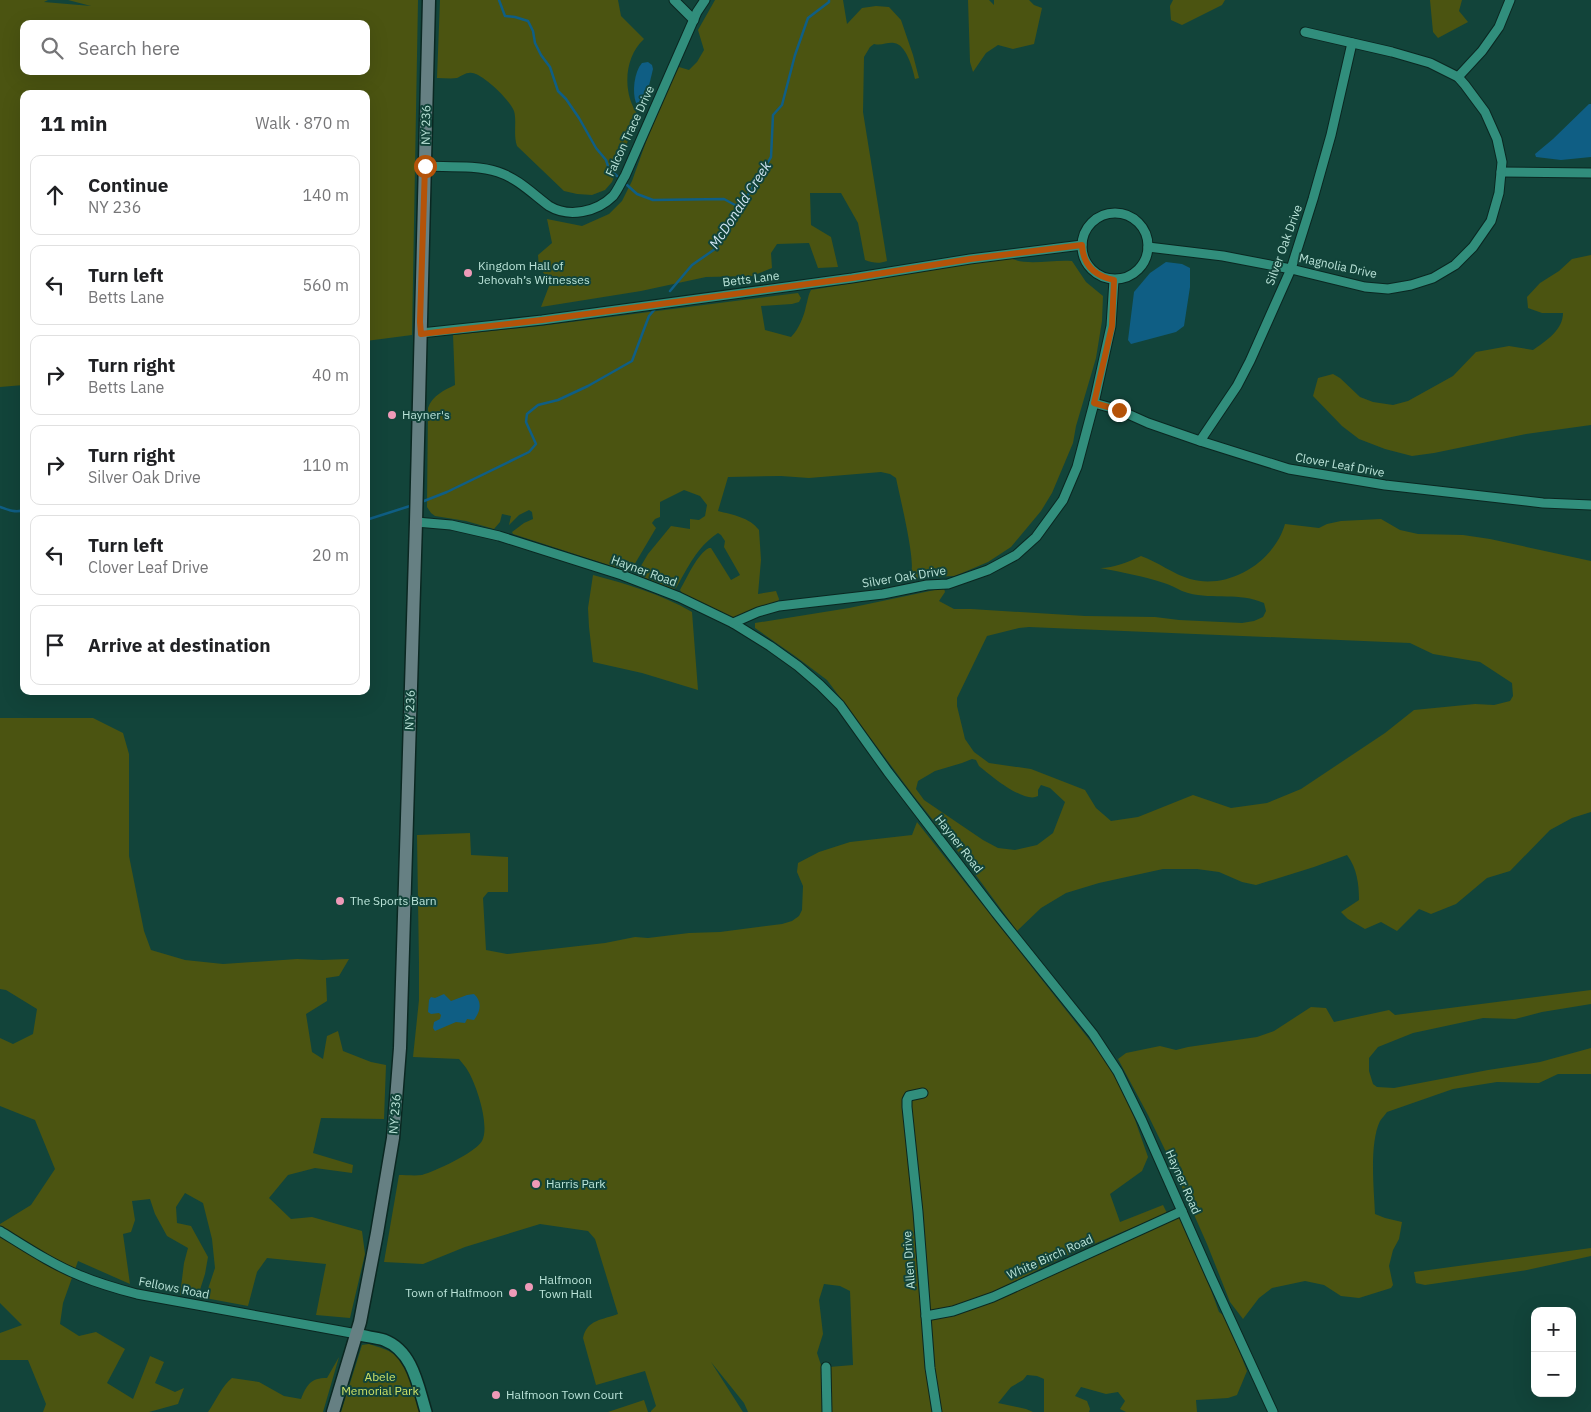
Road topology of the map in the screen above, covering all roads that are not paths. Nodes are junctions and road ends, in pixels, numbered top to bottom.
1 (429, 0) edge
2 (674, 0) edge
3 (705, 0) edge
4 (1510, 0) edge
5 (694, 20) junction
6 (1305, 32) dead end
7 (1352, 43) junction
8 (1458, 77) junction
9 (425, 166) junction
10 (1501, 172) junction
11 (1591, 173) edge
12 (1082, 245) junction
13 (1148, 248) junction
14 (1291, 269) junction
15 (1114, 280) junction
16 (421, 334) junction
17 (1094, 403) junction
18 (1200, 441) junction
19 (1591, 505) edge
20 (416, 522) junction
21 (733, 624) junction
22 (923, 1093) dead end
23 (1182, 1211) junction
24 (0, 1230) edge
25 (926, 1316) junction
26 (356, 1334) junction
27 (826, 1367) dead end
28 (333, 1412) edge
29 (426, 1412) edge
30 (827, 1412) edge
31 (938, 1412) edge
32 (1273, 1412) edge

1 - 9 main road, NY 236 / NY 236
2 - 5 street
3 - 5 street, Falcon Trace Drive
4 - 8 street
5 - 9 street, Falcon Trace Drive
6 - 7 street, Magnolia Drive
7 - 8 street, Magnolia Drive
7 - 14 street, Silver Oak Drive
8 - 10 street, Magnolia Drive
9 - 16 main road, NY 236 / NY 236
10 - 11 street
10 - 14 street, Magnolia Drive
12 - 13 street
12 - 15 street
12 - 16 street, Betts Lane
13 - 14 street, Magnolia Drive
13 - 15 street
14 - 18 street, Silver Oak Drive
15 - 17 street, Silver Oak Drive
16 - 20 main road, NY 236 / NY 236
17 - 18 street, Clover Leaf Drive
17 - 21 street, Silver Oak Drive
18 - 19 street, Clover Leaf Drive
20 - 21 street, Hayner Road
20 - 26 main road, NY 236 / NY 236
21 - 23 street, Hayner Road
22 - 25 street, Allen Drive
23 - 25 street, White Birch Road
23 - 32 street, Hayner Road
24 - 26 street, Fellows Road
25 - 31 street, Allen Drive
26 - 28 main road, NY 236 / NY 236
26 - 29 street
27 - 30 street

